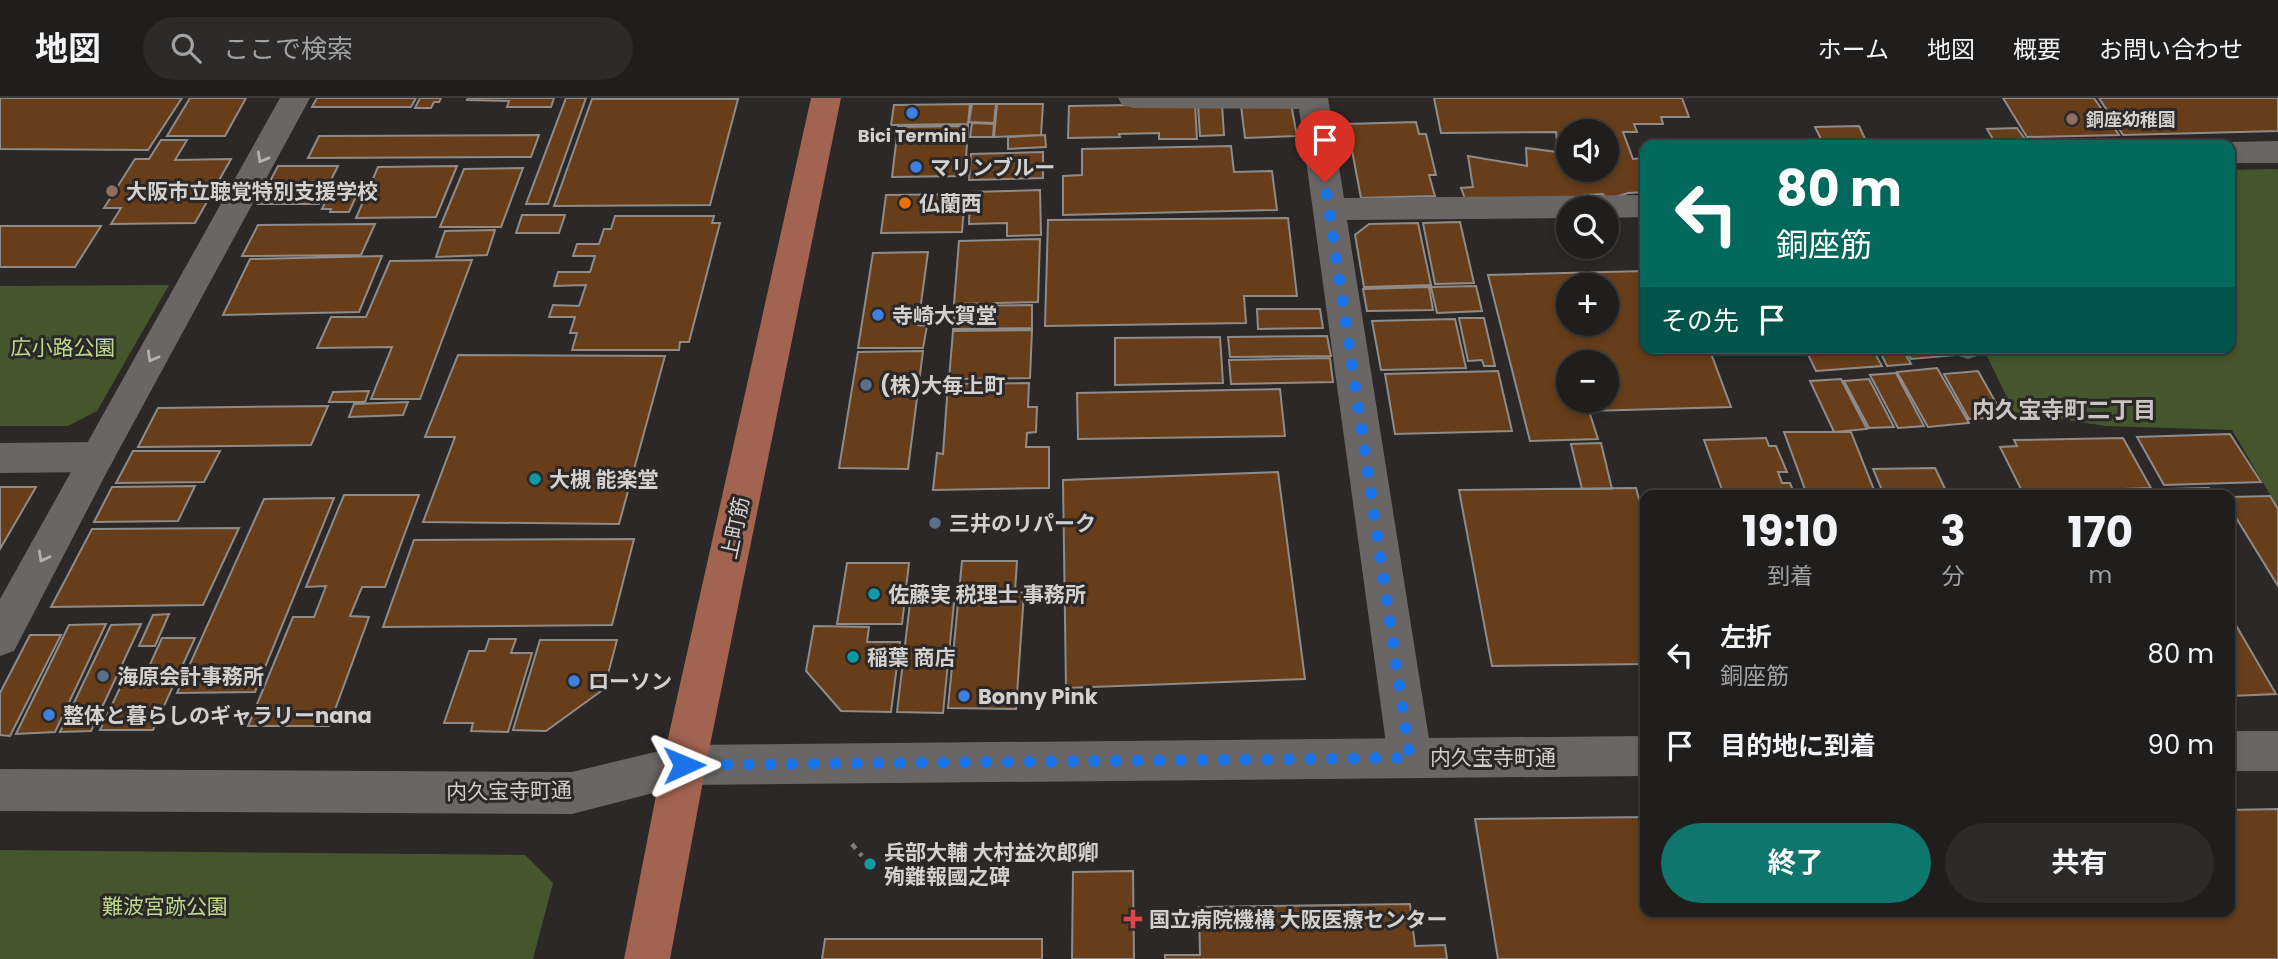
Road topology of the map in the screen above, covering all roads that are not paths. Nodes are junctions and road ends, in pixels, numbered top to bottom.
1 (295, 98) edge
2 (826, 98) edge
3 (1133, 98) edge
4 (1313, 99) edge
5 (2278, 152) edge
6 (2235, 153) edge
7 (1640, 206) edge
8 (1329, 209) junction
9 (96, 457) junction
10 (0, 458) edge
11 (0, 638) edge
12 (2235, 751) edge
13 (2278, 751) edge
14 (1640, 756) edge
15 (1410, 758) junction
16 (684, 765) junction
17 (0, 790) edge
18 (647, 959) edge

1 -> 9 street
2 - 16 main road, 上町筋
3 - 4 street
4 - 8 street
5 - 6 street
7 - 8 street
8 - 15 street
9 - 10 street
9 -> 11 street
12 - 13 street
14 - 15 street, 内久宝寺町通
15 - 16 street, 内久宝寺町通
16 - 17 street, 内久宝寺町通
16 - 18 main road, 上町筋

